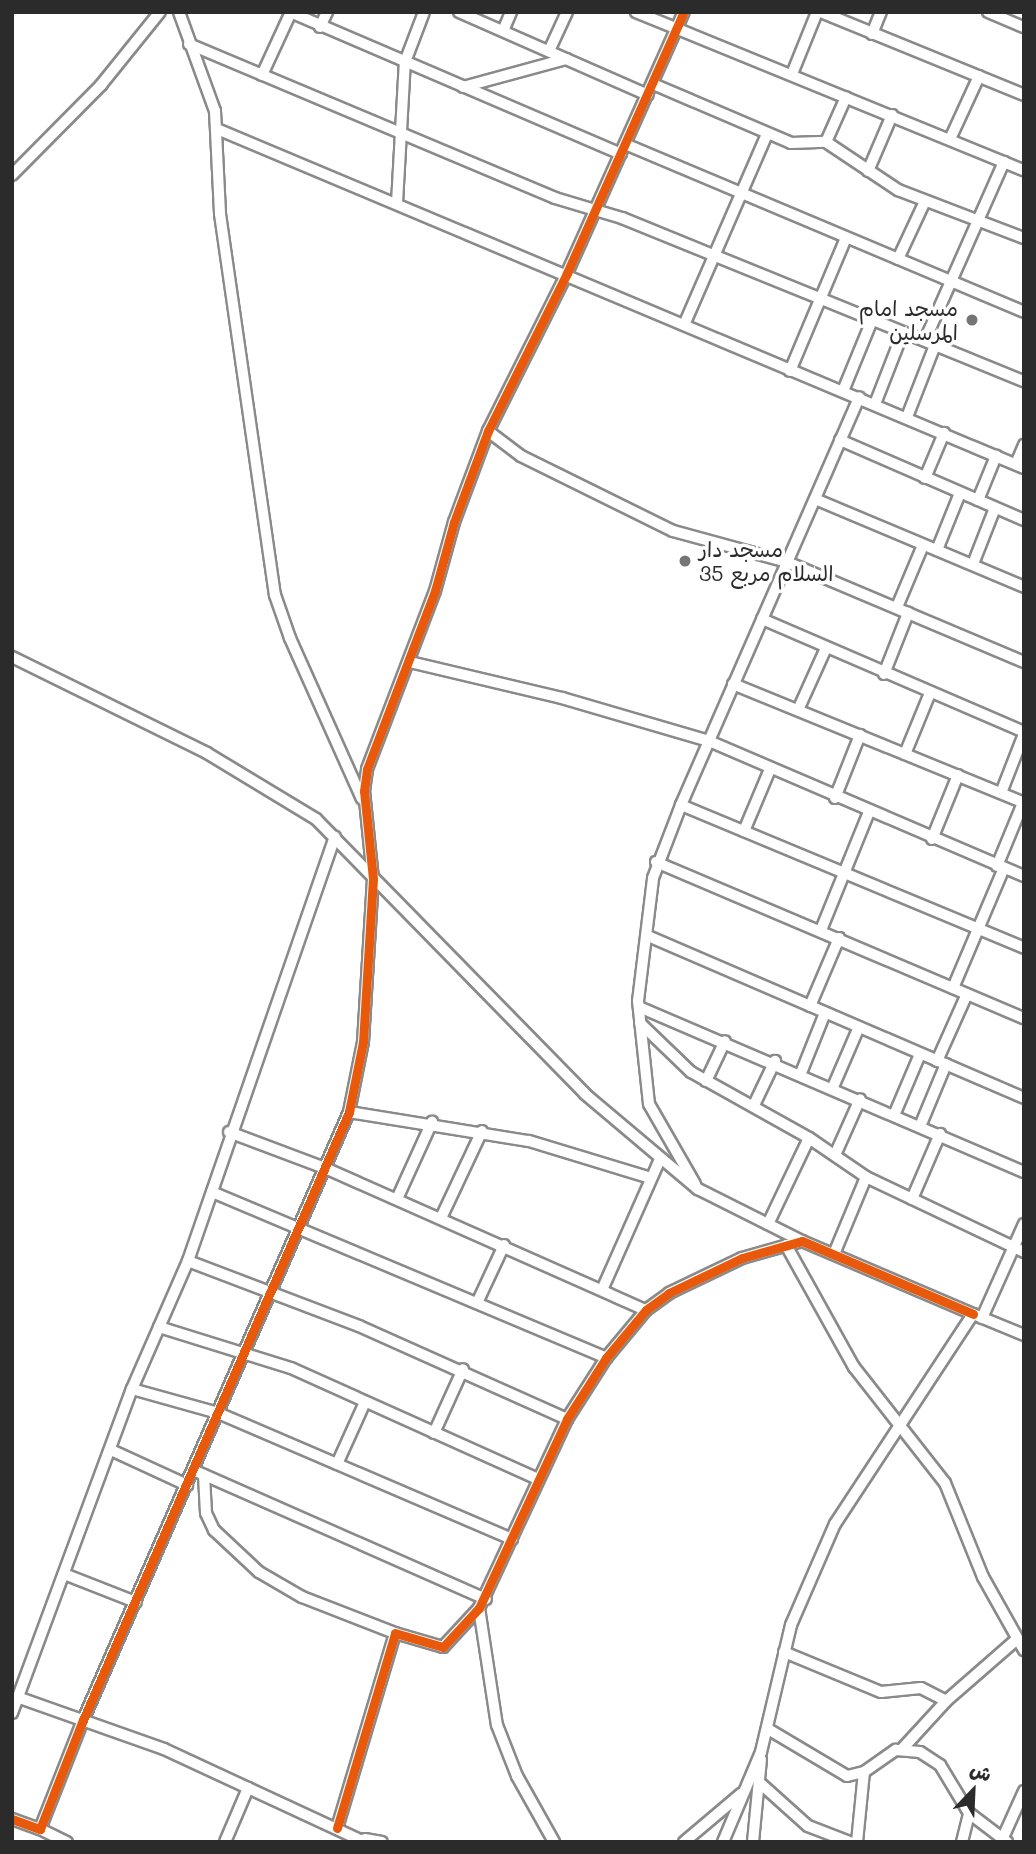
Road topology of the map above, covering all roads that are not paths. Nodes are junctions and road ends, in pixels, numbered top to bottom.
1 (160, 12) edge
2 (179, 12) edge
3 (291, 12) edge
4 (327, 12) edge
5 (424, 12) edge
6 (511, 12) edge
7 (566, 12) edge
8 (636, 12) edge
9 (684, 12) edge
10 (819, 12) edge
11 (881, 12) edge
12 (988, 12) edge
13 (466, 14) edge
14 (1005, 16) edge
15 (320, 27) junction
16 (1024, 27) edge
17 (678, 28) junction
18 (503, 31) junction
19 (872, 34) junction
20 (189, 44) junction
21 (549, 51) junction
22 (566, 59) junction
23 (404, 62) junction
24 (792, 74) junction
25 (262, 75) junction
26 (979, 76) junction
27 (653, 84) junction
28 (463, 88) junction
29 (648, 95) junction
30 (1024, 95) edge
31 (846, 97) junction
32 (892, 115) junction
33 (217, 129) junction
34 (767, 134) junction
35 (402, 136) junction
36 (951, 137) junction
37 (826, 142) junction
38 (623, 149) junction
39 (1004, 162) junction
40 (1024, 170) edge
41 (868, 171) junction
42 (12, 175) edge
43 (741, 194) junction
44 (925, 201) junction
45 (397, 203) junction
46 (596, 210) junction
47 (979, 217) junction
48 (1024, 237) edge
49 (845, 240) junction
50 (713, 255) junction
51 (898, 259) junction
52 (566, 273) junction
53 (951, 281) junction
54 (820, 299) junction
55 (1024, 312) edge
56 (873, 318) junction
57 (684, 325) junction
58 (903, 332) junction
59 (930, 342) junction
60 (790, 371) junction
61 (1024, 380) edge
62 (843, 391) junction
63 (859, 397) junction
64 (875, 404) junction
65 (907, 417) junction
66 (488, 431) junction
67 (944, 433) junction
68 (840, 440) junction
69 (1024, 445) edge
70 (996, 456) junction
71 (1020, 466) edge
72 (925, 478) junction
73 (960, 493) junction
74 (815, 499) junction
75 (978, 500) junction
76 (995, 508) junction
77 (1024, 520) edge
78 (923, 545) junction
79 (937, 550) junction
80 (787, 562) junction
81 (973, 564) junction
82 (1024, 587) edge
83 (902, 610) junction
84 (762, 620) junction
85 (826, 648) junction
86 (12, 657) edge
87 (410, 662) junction
88 (1024, 662) edge
89 (884, 674) junction
90 (733, 684) junction
91 (930, 693) junction
92 (798, 710) junction
93 (1024, 733) edge
94 (860, 735) junction
95 (709, 741) junction
96 (905, 754) junction
97 (770, 769) junction
98 (958, 775) junction
99 (1001, 793) junction
100 (835, 798) junction
101 (1023, 803) edge
102 (681, 805) junction
103 (366, 807) junction
104 (869, 813) junction
105 (744, 831) junction
106 (335, 837) junction
107 (932, 839) junction
108 (656, 862) junction
109 (1000, 867) junction
110 (844, 874) junction
111 (1024, 876) edge
112 (373, 879) junction
113 (978, 929) junction
114 (821, 930) junction
115 (648, 936) junction
116 (839, 938) junction
117 (1024, 948) edge
118 (953, 988) junction
119 (967, 994) junction
120 (810, 1006) junction
121 (639, 1007) junction
122 (825, 1013) junction
123 (1024, 1018) edge
124 (640, 1023) junction
125 (859, 1027) junction
126 (725, 1041) junction
127 (920, 1054) junction
128 (775, 1062) junction
129 (942, 1063) junction
130 (800, 1073) junction
131 (706, 1081) junction
132 (833, 1087) junction
133 (1024, 1098) edge
134 (860, 1099) junction
135 (754, 1105) junction
136 (349, 1112) junction
137 (895, 1113) junction
138 (432, 1122) junction
139 (921, 1124) junction
140 (482, 1131) junction
141 (229, 1132) junction
142 (940, 1134) junction
143 (809, 1138) junction
144 (835, 1155) junction
145 (660, 1159) junction
146 (324, 1168) junction
147 (1024, 1172) edge
148 (866, 1177) junction
149 (651, 1178) junction
150 (698, 1189) junction
151 (212, 1192) junction
152 (397, 1199) junction
153 (912, 1199) junction
154 (442, 1218) junction
155 (768, 1224) junction
156 (1024, 1224) edge
157 (298, 1228) junction
158 (803, 1241) junction
159 (503, 1245) junction
160 (786, 1245) junction
161 (1018, 1250) edge
162 (834, 1254) junction
163 (188, 1261) junction
164 (602, 1290) junction
165 (268, 1293) junction
166 (477, 1303) junction
167 (646, 1310) junction
168 (977, 1316) junction
169 (159, 1327) junction
170 (1024, 1335) edge
171 (242, 1355) junction
172 (606, 1358) junction
173 (463, 1369) junction
174 (132, 1389) junction
175 (365, 1402) junction
176 (218, 1413) junction
177 (567, 1419) junction
178 (898, 1425) junction
179 (434, 1433) junction
180 (111, 1450) junction
181 (337, 1464) junction
182 (199, 1472) junction
183 (538, 1479) junction
184 (187, 1485) junction
185 (512, 1539) junction
186 (64, 1574) junction
187 (136, 1602) junction
188 (482, 1603) junction
189 (395, 1633) junction
190 (1020, 1645) edge
191 (784, 1652) junction
192 (17, 1697) junction
193 (946, 1702) junction
194 (12, 1713) edge
195 (83, 1720) junction
196 (768, 1728) junction
197 (903, 1748) junction
198 (761, 1752) junction
199 (864, 1772) junction
200 (760, 1783) junction
201 (248, 1788) junction
202 (744, 1791) junction
203 (1024, 1791) edge
204 (969, 1813) junction
205 (12, 1819) edge
206 (337, 1828) junction
207 (40, 1829) junction
208 (754, 1837) edge
209 (365, 1840) edge
210 (1004, 1841) edge
211 (67, 1842) edge
212 (225, 1842) edge
213 (382, 1842) edge
214 (554, 1842) edge
215 (684, 1842) edge
216 (723, 1842) edge
217 (761, 1842) edge
218 (850, 1842) edge
219 (857, 1842) edge
220 (962, 1842) edge

1 - 42 street
2 - 20 street
3 - 15 street
3 - 25 street
4 - 15 street
5 - 23 street
6 - 18 street
7 - 21 street
8 - 17 street
9 - 17 street
10 - 19 street
10 - 24 street
11 - 19 street
12 - 14 street
13 - 18 street
14 - 16 street
15 - 23 street
17 - 24 street
17 - 27 street
18 - 21 street
19 - 26 street
20 - 25 street
20 - 33 street
21 - 22 street
22 - 28 street
22 - 29 street
23 - 28 street
23 - 35 street
24 - 31 street
25 - 35 street
26 - 30 street
26 - 36 street
27 - 29 street
27 - 34 street
28 - 38 street
29 - 38 street
31 - 32 street
31 - 37 street
32 - 36 street
32 - 41 street
33 - 45 street
33 - 103 street
34 - 37 street
34 - 43 street
35 - 45 street
35 - 46 street
36 - 39 street
37 - 41 street
38 - 43 street
38 - 46 street
39 - 40 street
39 - 47 street
41 - 44 street
43 - 49 street
43 - 50 street
44 - 47 street
44 - 51 street
45 - 52 street
46 - 50 street
46 - 52 street
47 - 48 street
47 - 53 street
49 - 51 street
49 - 54 street
50 - 54 street
50 - 57 street
51 - 53 street
52 - 57 street
52 - 66 street
53 - 55 street
53 - 59 street
54 - 56 street
54 - 60 street
56 - 58 street
56 - 62 street
57 - 60 street
58 - 59 street
58 - 64 street
59 - 61 street
59 - 65 street
60 - 62 street
62 - 63 street
63 - 64 street
63 - 68 street
64 - 65 street
65 - 67 street
66 - 80 street
66 - 87 street
67 - 70 street
67 - 72 street
68 - 72 street
68 - 74 street
69 - 71 street
70 - 71 street
70 - 75 street
72 - 73 street
73 - 75 street
73 - 79 street
74 - 78 street
74 - 80 street
75 - 76 street
76 - 77 street
76 - 81 street
78 - 79 street
78 - 83 street
79 - 81 street
80 - 83 street
80 - 84 street
81 - 82 street
83 - 88 street
83 - 89 street
84 - 85 street
84 - 90 street
85 - 89 street
85 - 92 street
86 - 106 street
87 - 95 street
87 - 103 street
89 - 91 street
90 - 92 street
90 - 95 street
91 - 93 street
91 - 96 street
92 - 94 street
93 - 99 street
94 - 96 street
94 - 100 street
95 - 97 street
95 - 102 street
96 - 98 street
97 - 100 street
97 - 105 street
98 - 99 street
98 - 107 street
99 - 101 street
100 - 104 street
101 - 109 street
102 - 105 street
102 - 108 street
103 - 112 street
104 - 107 street
104 - 110 street
105 - 110 street
106 - 112 street
106 - 141 street
107 - 109 street
108 - 114 street
108 - 115 street
109 - 111 street
109 - 113 street
110 - 113 street
110 - 114 street
112 - 136 street
112 - 145 street
113 - 117 street
113 - 118 street
114 - 116 street
115 - 120 street
115 - 121 street
116 - 118 street
116 - 120 street
118 - 119 street
119 - 123 street
119 - 129 street
120 - 122 street
121 - 124 street
121 - 126 street
122 - 125 street
122 - 130 street
124 - 131 street
124 - 150 street
125 - 127 street
125 - 132 street
126 - 128 street
126 - 131 street
127 - 129 street
127 - 137 street
128 - 130 street
128 - 135 street
129 - 133 street
129 - 139 street
130 - 132 street
131 - 135 street
132 - 134 street
134 - 137 street
134 - 144 street
135 - 143 street
136 - 138 street
136 - 146 street
137 - 139 street
138 - 140 street
138 - 152 street
139 - 142 street
140 - 149 street
140 - 154 street
141 - 146 street
141 - 151 street
142 - 147 street
142 - 153 street
143 - 144 street
143 - 155 street
144 - 148 street
145 - 149 street
145 - 150 street
146 - 152 street
146 - 157 street
148 - 153 street
148 - 162 street
149 - 164 street
150 - 155 street
151 - 157 street
151 - 163 street
152 - 154 street
153 - 161 street
154 - 159 street
155 - 158 street
156 - 161 street
157 - 165 street
157 - 166 street
158 - 160 street
158 - 162 street
159 - 164 street
159 - 166 street
160 - 167 street
160 - 178 street
161 - 168 street
162 - 168 street
163 - 165 street
163 - 169 street
164 - 167 street
165 - 171 street
165 - 173 street
166 - 172 street
167 - 172 street
168 - 170 street
168 - 178 street
169 - 171 street
169 - 174 street
171 - 175 street
171 - 176 street
172 - 177 street
173 - 177 street
173 - 179 street
174 - 176 street
174 - 180 street
175 - 179 street
175 - 181 street
176 - 181 street
176 - 182 street
177 - 183 street
178 - 190 street
178 - 191 street
179 - 183 street
180 - 184 street
180 - 186 street
181 - 185 street
182 - 184 street
182 - 188 street
182 - 189 street
183 - 185 street
184 - 187 street
185 - 188 street
186 - 187 street
186 - 192 street
187 - 195 street
188 - 189 street
188 - 214 street
189 - 206 street
190 - 193 street
191 - 193 street
191 - 196 street
192 - 194 street
192 - 195 street
193 - 197 street
195 - 201 street
195 - 207 street
196 - 198 street
196 - 199 street
197 - 199 street
197 - 204 street
198 - 200 street
198 - 202 street
199 - 219 street
200 - 208 street
200 - 218 street
201 - 206 street
201 - 212 street
202 - 215 street
202 - 216 street
203 - 210 street
204 - 210 street
204 - 220 street
205 - 207 street
206 - 209 street
207 - 211 street
208 - 217 street
209 - 213 street

